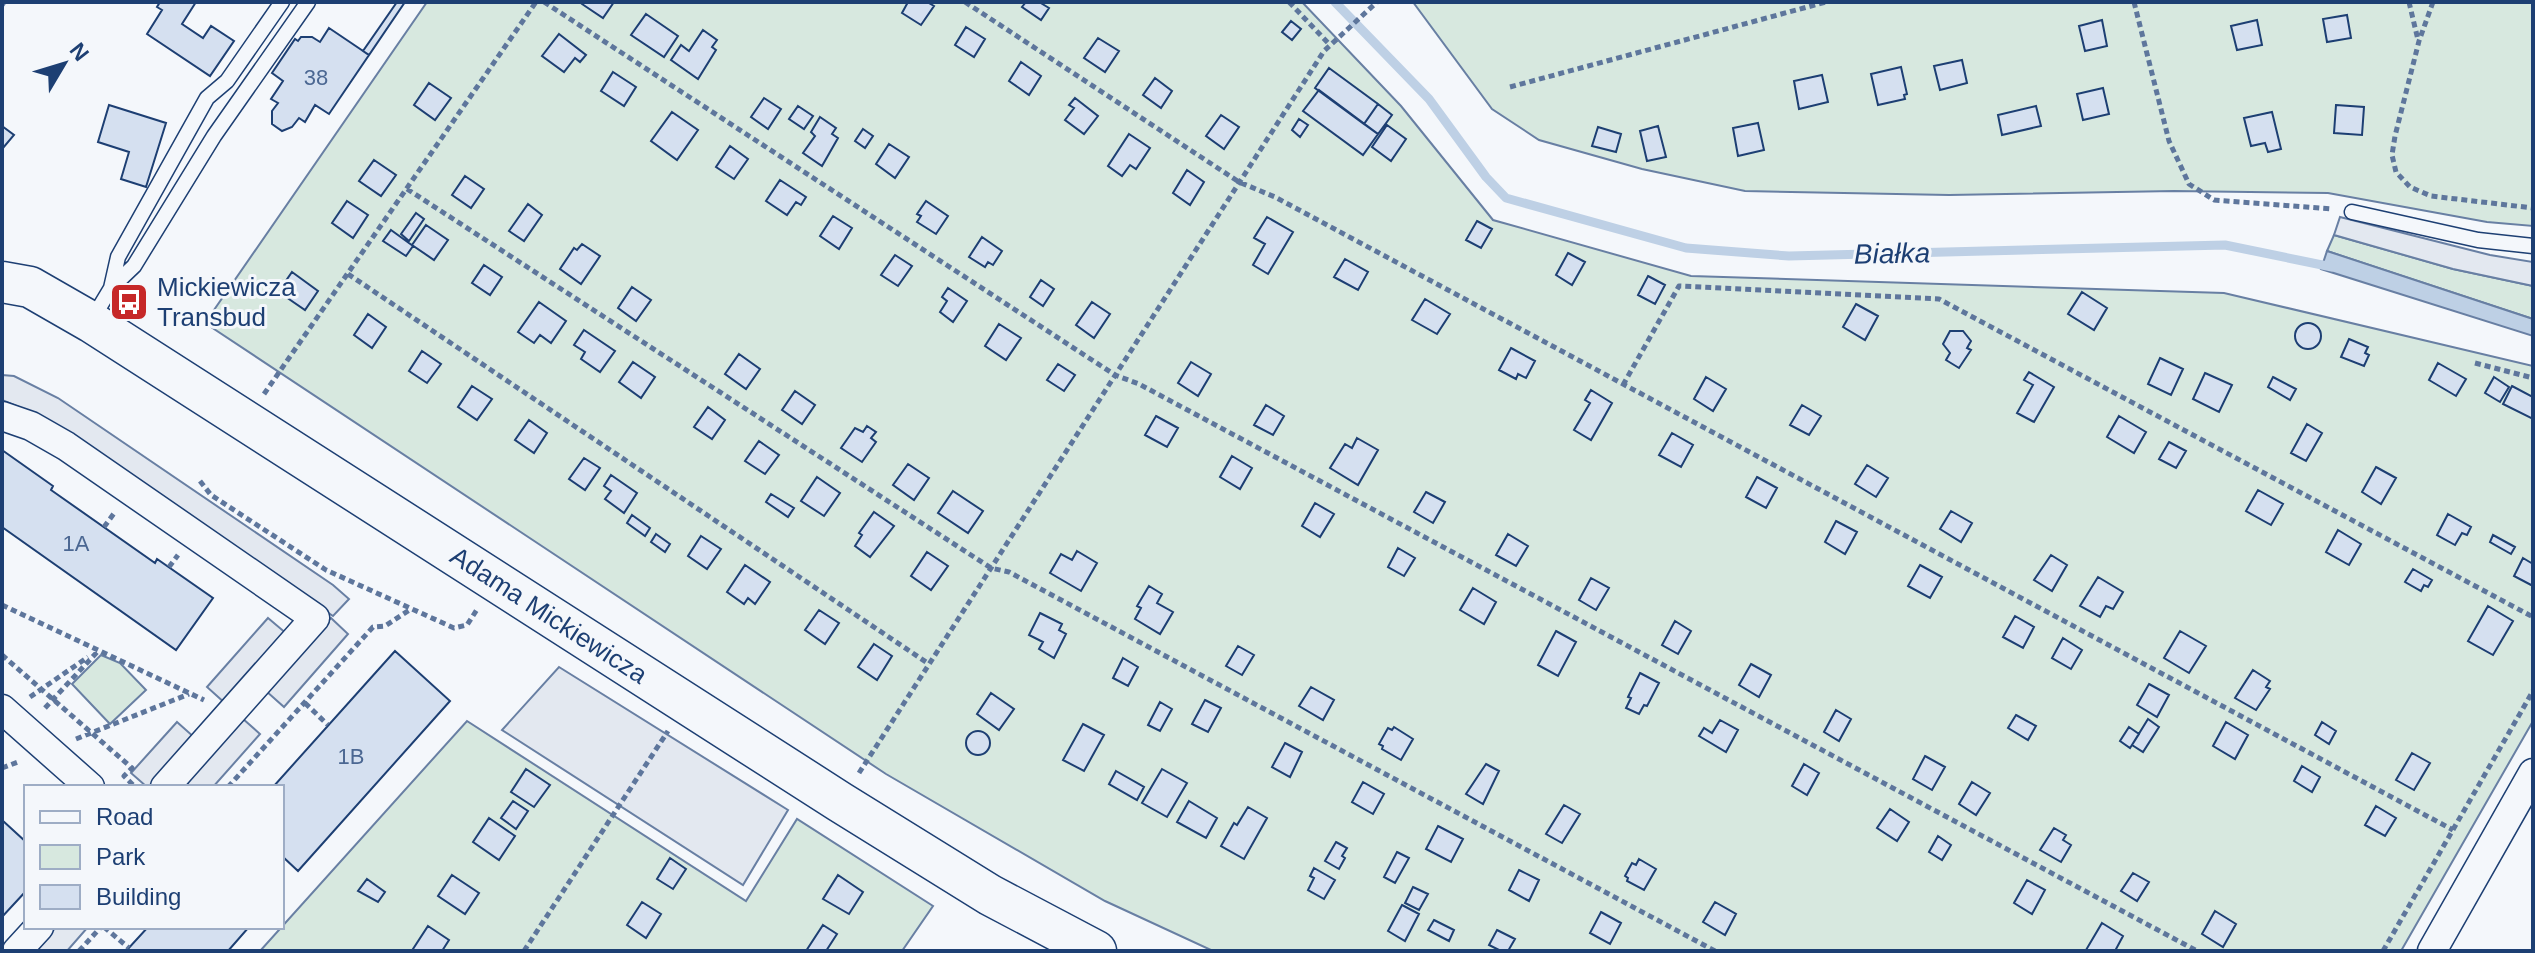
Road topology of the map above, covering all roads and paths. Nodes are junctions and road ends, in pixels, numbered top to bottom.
1 (282, 2) edge
2 (308, 2) edge
3 (536, 2) edge
4 (544, 2) edge
5 (965, 2) edge
6 (1289, 2) edge
7 (1377, 2) edge
8 (1826, 2) edge
9 (2134, 2) edge
10 (2409, 2) edge
11 (2433, 2) edge
12 (2419, 41) junction
13 (1330, 45) junction
14 (1510, 87) dead end
15 (1239, 182) junction
16 (407, 189) junction
17 (2533, 208) edge
18 (2352, 212) joint
19 (2533, 246) edge
20 (348, 274) junction
21 (2, 282) edge
22 (111, 288) junction
23 (91, 322) junction
24 (2475, 363) dead end
25 (1115, 375) junction
26 (2533, 378) edge
27 (1623, 385) junction
28 (2, 416) edge
29 (246, 421) junction
30 (200, 481) dead end
31 (991, 568) junction
32 (482, 600) dead end
33 (2, 605) edge
34 (412, 609) junction
35 (2533, 617) edge
36 (99, 650) junction
37 (2, 655) edge
38 (929, 664) junction
39 (41, 689) junction
40 (2533, 691) edge
41 (190, 693) junction
42 (52, 699) junction
43 (305, 703) junction
44 (686, 703) junction
45 (228, 716) junction
46 (11, 717) edge
47 (328, 725) dead end
48 (91, 733) junction
49 (49, 750) junction
50 (2, 768) edge
51 (2533, 773) edge
52 (88, 785) edge
53 (133, 785) edge
54 (167, 785) edge
55 (230, 785) edge
56 (840, 802) junction
57 (2526, 803) edge
58 (2453, 830) junction
59 (37, 929) edge
60 (100, 929) edge
61 (105, 929) edge
62 (129, 948) dead end
63 (17, 951) edge
64 (79, 951) edge
65 (524, 951) edge
66 (1096, 951) edge
67 (1715, 951) edge
68 (2197, 951) edge
69 (2383, 951) edge
70 (2432, 951) edge

1 - 22 lane
2 - 22 lane
3 - 16 path
4 - 25 path
5 - 15 path
6 - 13 path
7 - 13 path
8 - 14 path
9 - 18 path
10 - 12 path
11 - 12 path
12 - 17 path
13 - 15 path
15 - 25 path
15 - 27 path
16 - 20 path
16 - 31 path
18 - 19 lane
20 - 29 path
20 - 38 path
21 - 23 street, Adama Mickiewicza
22 - 23 lane
23 - 29 street, Adama Mickiewicza
24 - 26 path
25 - 31 path
25 - 68 path
27 - 35 path
27 - 58 path
28 - 45 street
29 - 44 street, Adama Mickiewicza
30 - 34 path
31 - 38 path
31 - 67 path
32 - 34 path
33 - 36 path
34 - 43 path
36 - 39 path
36 - 41 path
36 - 42 path
37 - 39 path
38 - 56 path
39 - 42 path
39 - 46 path
40 - 58 path
41 - 45 path
41 - 48 path
42 - 46 path
42 - 48 path
43 - 47 path
43 - 55 path
44 - 56 street, Adama Mickiewicza
44 - 65 path
45 - 54 street
46 - 49 street
48 - 49 path
48 - 53 path
49 - 50 path
49 - 52 street
51 - 57 street
56 - 66 street, Adama Mickiewicza
57 - 70 street
58 - 69 path
59 - 63 street
60 - 64 path
61 - 62 path

